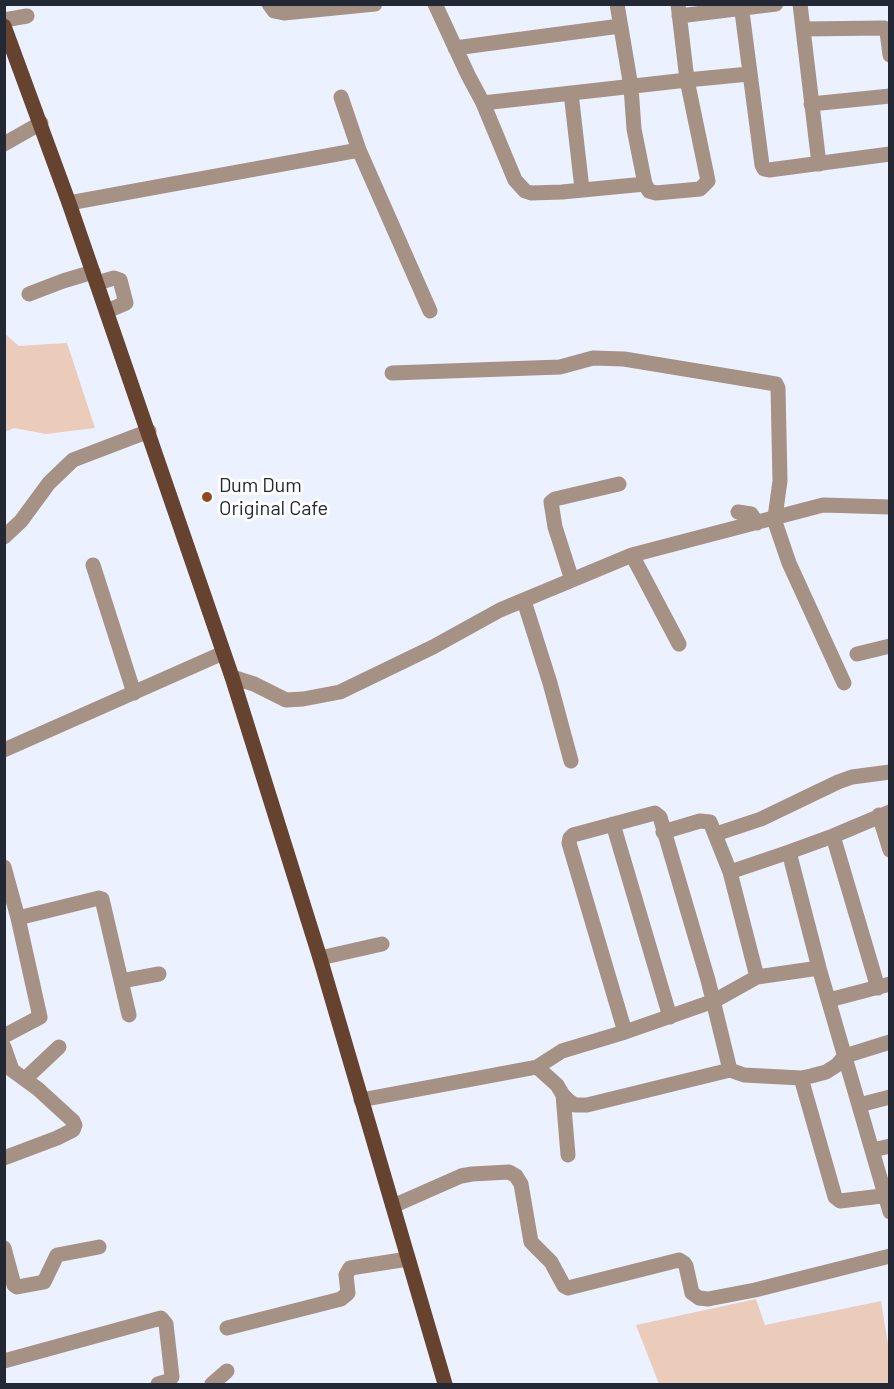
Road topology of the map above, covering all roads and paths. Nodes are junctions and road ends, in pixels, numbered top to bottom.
1 (269, 4) edge
2 (375, 4) edge
3 (435, 4) edge
4 (617, 4) edge
5 (776, 4) edge
6 (800, 4) edge
7 (742, 7) edge
8 (678, 10) edge
9 (27, 16) dead end
10 (620, 26) junction
11 (5, 29) edge
12 (803, 29) junction
13 (888, 31) edge
14 (455, 48) junction
15 (890, 55) edge
16 (750, 74) junction
17 (687, 80) junction
18 (631, 87) junction
19 (571, 93) junction
20 (890, 96) edge
21 (341, 97) dead end
22 (483, 104) junction
23 (811, 104) junction
24 (40, 123) junction
25 (4, 144) edge
26 (358, 150) junction
27 (890, 154) edge
28 (819, 164) junction
29 (645, 184) junction
30 (582, 189) junction
31 (69, 203) junction
32 (95, 278) junction
33 (29, 294) dead end
34 (107, 311) junction
35 (430, 311) dead end
36 (392, 373) dead end
37 (149, 431) junction
38 (619, 484) dead end
39 (890, 507) edge
40 (738, 512) dead end
41 (775, 517) junction
42 (757, 523) junction
43 (4, 537) edge
44 (632, 555) junction
45 (93, 565) dead end
46 (572, 580) junction
47 (524, 601) junction
48 (679, 644) dead end
49 (890, 646) edge
50 (857, 654) dead end
51 (228, 666) junction
52 (844, 683) dead end
53 (134, 693) junction
54 (4, 750) edge
55 (572, 761) dead end
56 (890, 772) edge
57 (884, 813) edge
58 (613, 824) junction
59 (663, 832) junction
60 (716, 834) junction
61 (833, 836) junction
62 (890, 850) edge
63 (789, 852) junction
64 (730, 872) junction
65 (6, 875) edge
66 (18, 918) junction
67 (382, 944) dead end
68 (320, 958) junction
69 (819, 968) junction
70 (159, 974) dead end
71 (757, 977) junction
72 (122, 981) junction
73 (884, 986) edge
74 (829, 1000) junction
75 (714, 1001) junction
76 (129, 1015) dead end
77 (670, 1017) junction
78 (625, 1032) junction
79 (4, 1036) edge
80 (890, 1042) edge
81 (4, 1047) edge
82 (59, 1047) dead end
83 (845, 1056) junction
84 (537, 1067) junction
85 (730, 1070) junction
86 (14, 1074) edge
87 (801, 1078) junction
88 (563, 1095) junction
89 (890, 1097) edge
90 (362, 1100) junction
91 (859, 1105) junction
92 (890, 1146) edge
93 (873, 1150) junction
94 (568, 1155) dead end
95 (4, 1158) edge
96 (887, 1195) edge
97 (393, 1206) junction
98 (890, 1212) edge
99 (99, 1247) dead end
100 (4, 1248) edge
101 (890, 1256) edge
102 (408, 1259) junction
103 (227, 1328) dead end
104 (4, 1361) edge
105 (227, 1371) dead end
106 (174, 1381) edge
107 (158, 1384) edge
108 (212, 1384) edge
109 (445, 1384) edge

1 - 2 street
3 - 14 street
4 - 10 street
5 - 7 street
6 - 12 street
7 - 8 street
7 - 16 street
8 - 17 street
9 - 11 street
10 - 14 street
10 - 18 street
11 - 24 main road
12 - 13 street
12 - 23 street
13 - 15 street
14 - 22 street
16 - 17 street
16 - 28 street
17 - 18 street
17 - 29 street
18 - 19 street
18 - 29 street
19 - 22 street
19 - 30 street
20 - 23 street
21 - 26 street
22 - 30 street
23 - 28 street
24 - 25 street
24 - 31 main road
26 - 31 street
26 - 35 street
27 - 28 street
29 - 30 street
31 - 32 main road
32 - 33 street
32 - 34 main road
32 - 34 street
34 - 37 main road
36 - 41 street
37 - 43 street
37 - 51 main road
38 - 46 street
39 - 41 street
40 - 42 street
41 - 42 street
41 - 52 street
42 - 44 street
44 - 46 street
44 - 48 street
45 - 53 street
46 - 47 street
47 - 51 street
47 - 55 street
49 - 50 street
51 - 53 street
51 - 68 main road
53 - 54 street
56 - 60 street
57 - 61 street
57 - 62 street
58 - 59 street
58 - 77 street
58 - 78 street
59 - 60 street
59 - 75 street
60 - 64 street
61 - 63 street
61 - 73 street
63 - 64 street
63 - 69 street
64 - 71 street
65 - 66 street
66 - 72 street
66 - 79 street
67 - 68 street
68 - 90 main road
69 - 71 street
69 - 74 street
70 - 72 street
71 - 75 street
72 - 76 street
73 - 74 street
74 - 83 street
75 - 77 street
75 - 85 street
77 - 78 street
78 - 84 street
80 - 83 street
81 - 86 street
82 - 86 street
83 - 87 street
83 - 91 street
84 - 88 street
84 - 90 street
85 - 87 street
85 - 88 street
86 - 95 street
87 - 96 street
88 - 94 street
89 - 91 street
90 - 97 main road
91 - 93 street
92 - 93 street
93 - 96 street
96 - 98 street
97 - 101 street
97 - 102 main road
99 - 100 street
102 - 103 street
102 - 109 main road
104 - 106 street
105 - 108 street
106 - 107 street

